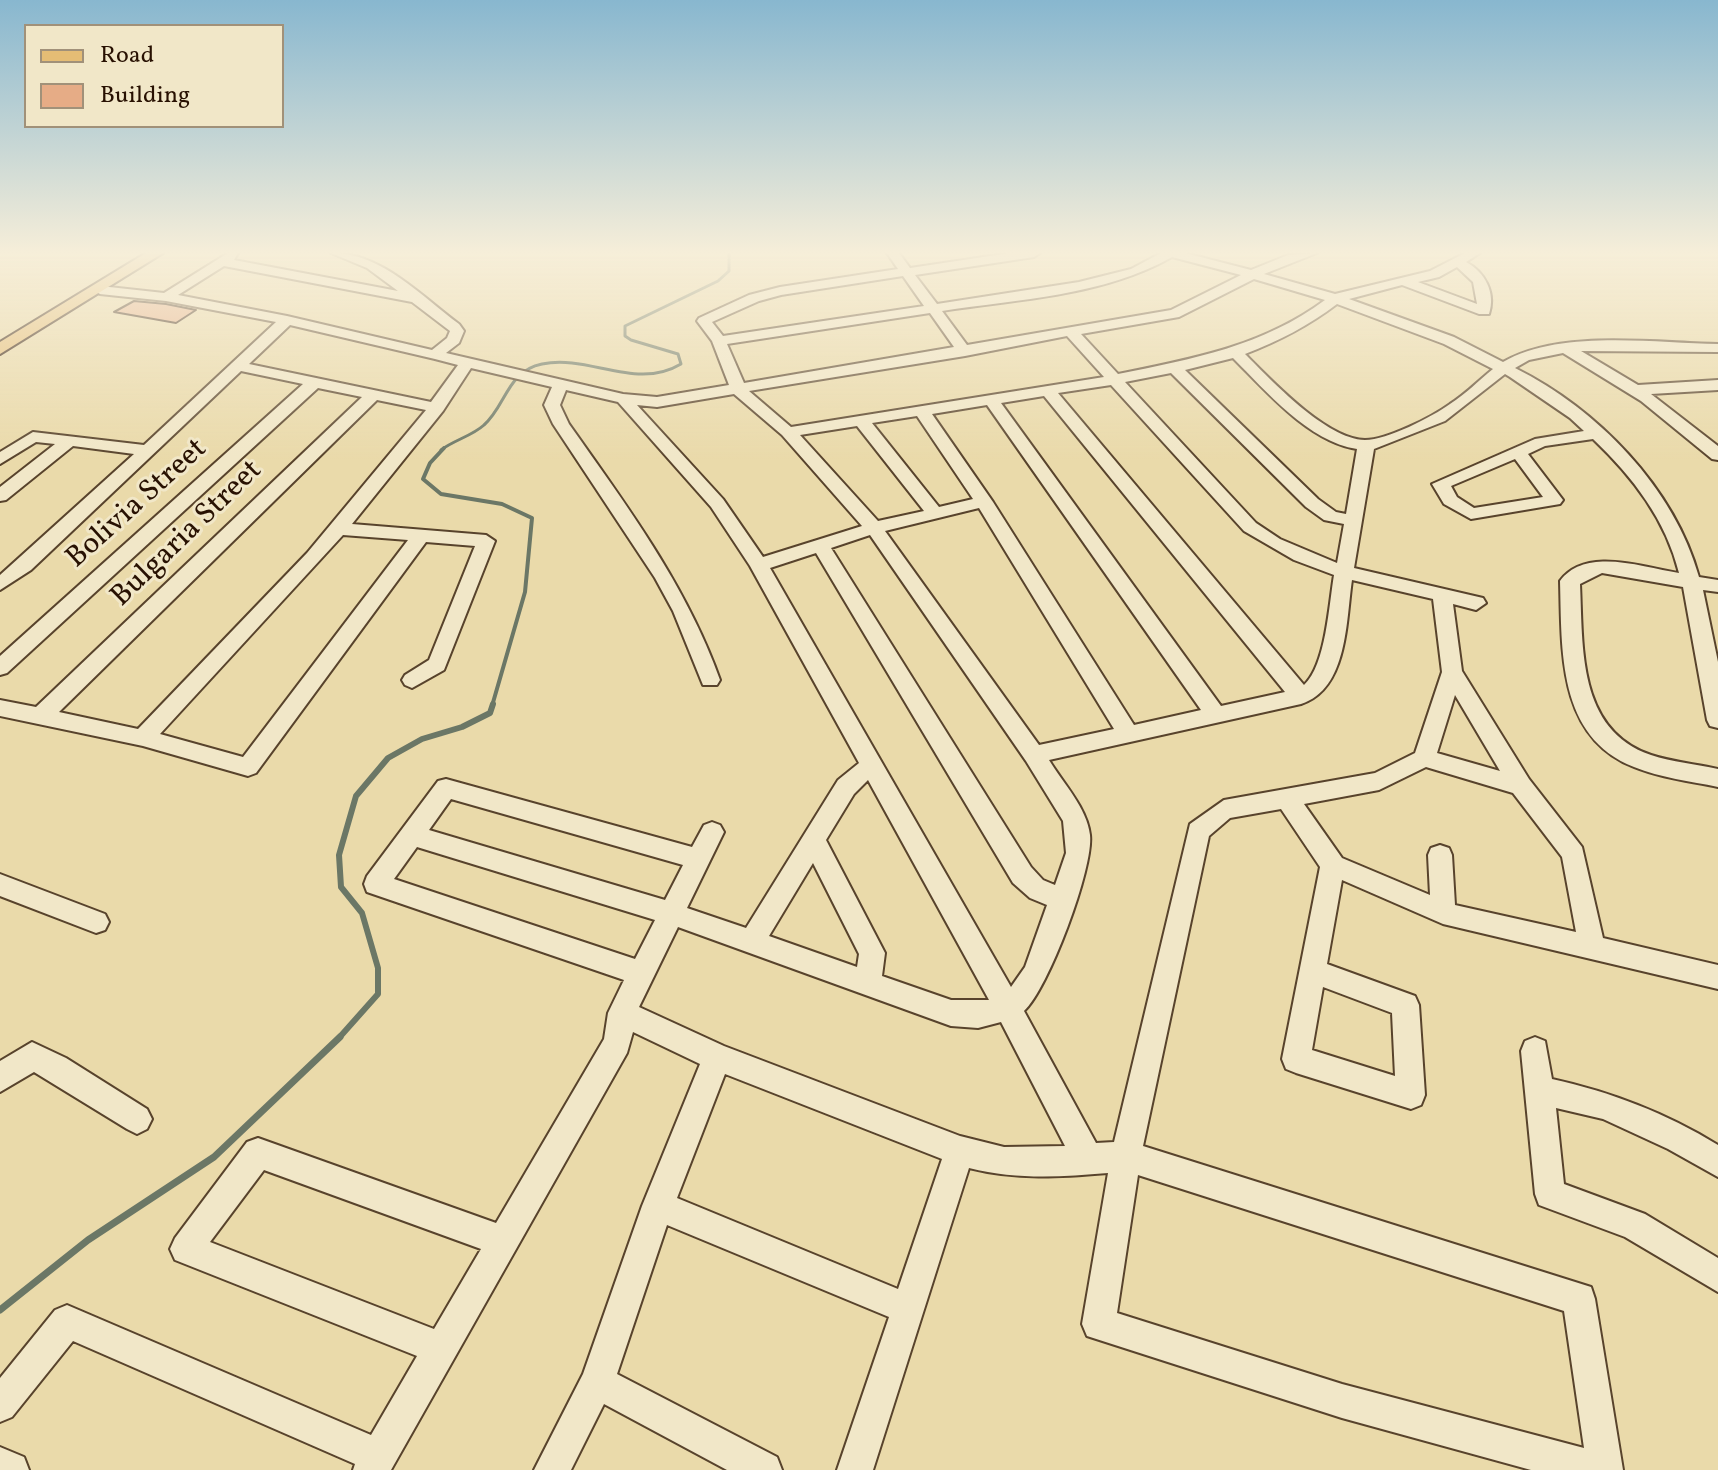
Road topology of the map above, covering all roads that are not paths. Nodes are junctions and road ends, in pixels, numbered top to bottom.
1 (46, 322) edge
2 (285, 322) edge
3 (294, 322) edge
4 (446, 322) edge
5 (704, 322) edge
6 (841, 322) edge
7 (943, 322) edge
8 (1133, 322) edge
9 (1305, 322) edge
10 (1398, 322) edge
11 (1072, 333) junction
12 (719, 341) junction
13 (1718, 348) edge
14 (0, 349) edge
15 (1567, 350) junction
16 (965, 352) junction
17 (1235, 352) junction
18 (435, 355) junction
19 (467, 362) junction
20 (237, 366) junction
21 (1501, 367) junction
22 (1176, 369) junction
23 (1113, 380) junction
24 (314, 383) junction
25 (560, 385) junction
26 (1718, 385) edge
27 (739, 390) junction
28 (1637, 390) junction
29 (1048, 391) junction
30 (373, 395) junction
31 (623, 399) junction
32 (991, 400) junction
33 (437, 408) junction
34 (922, 411) junction
35 (862, 421) junction
36 (1718, 430) edge
37 (788, 432) junction
38 (1696, 433) junction
39 (1597, 434) junction
40 (68, 442) junction
41 (1366, 446) junction
42 (147, 450) junction
43 (1518, 452) junction
44 (1718, 455) edge
45 (0, 459) edge
46 (0, 496) edge
47 (984, 502) junction
48 (934, 512) junction
49 (1353, 521) junction
50 (874, 528) junction
51 (339, 529) junction
52 (420, 537) junction
53 (820, 545) junction
54 (759, 565) junction
55 (1344, 570) junction
56 (1690, 580) junction
57 (0, 584) edge
58 (1718, 586) edge
59 (1442, 594) junction
60 (1476, 603) dead end
61 (0, 668) edge
62 (1452, 672) junction
63 (412, 680) dead end
64 (710, 680) dead end
65 (1301, 696) junction
66 (0, 708) edge
67 (42, 715) junction
68 (1216, 715) junction
69 (1718, 720) edge
70 (1127, 732) junction
71 (143, 738) junction
72 (1034, 755) junction
73 (1424, 758) junction
74 (872, 767) junction
75 (1718, 778) edge
76 (1521, 786) junction
77 (1287, 798) junction
78 (411, 835) junction
79 (813, 838) junction
80 (1440, 855) dead end
81 (1333, 865) junction
82 (4, 893) edge
83 (1061, 897) junction
84 (1443, 913) junction
85 (673, 914) junction
86 (96, 922) dead end
87 (752, 942) junction
88 (1592, 948) junction
89 (1312, 971) junction
90 (640, 973) junction
91 (1718, 977) edge
92 (868, 983) junction
93 (1007, 1006) junction
94 (622, 1013) junction
95 (1535, 1051) dead end
96 (717, 1057) junction
97 (0, 1078) edge
98 (1539, 1090) junction
99 (137, 1119) dead end
100 (960, 1151) junction
101 (1126, 1156) junction
102 (1087, 1157) junction
103 (1718, 1162) edge
104 (658, 1206) junction
105 (503, 1241) junction
106 (1718, 1276) edge
107 (908, 1309) junction
108 (442, 1349) junction
109 (597, 1382) junction
110 (0, 1405) edge
111 (375, 1463) edge
112 (0, 1465) edge
113 (11, 1470) edge
114 (552, 1470) edge
115 (764, 1470) edge
116 (855, 1470) edge
117 (1597, 1470) edge
118 (1605, 1470) edge

1 - 14 main road
2 - 20 street
3 - 18 street
4 - 18 street
5 - 12 street
6 - 12 street
7 - 16 street
8 - 11 street
9 - 17 street
10 - 21 street
11 - 16 street
11 - 23 street
12 - 27 street
13 - 15 street
15 - 21 street
15 - 28 street
16 - 27 street
17 - 22 street
17 - 41 street
18 - 19 street
19 - 25 street
19 - 33 street
20 - 24 street
20 - 42 street
21 - 39 street
21 - 41 street
22 - 23 street
22 - 49 street
23 - 29 street
23 - 55 street
24 - 30 street
24 - 61 street, Bolivia Street
25 - 31 street
25 - 64 street
26 - 28 street
27 - 31 street
27 - 37 street
28 - 38 street
29 - 32 street
29 - 65 street
30 - 33 street
30 - 67 street, Bulgaria Street
31 - 54 street
32 - 34 street
32 - 68 street
33 - 51 street
34 - 35 street
34 - 47 street
35 - 37 street
35 - 48 street
36 - 38 street
37 - 50 street
38 - 44 street
39 - 43 street
39 - 56 street
40 - 42 street
40 - 45 street
40 - 46 street
41 - 49 street
42 - 57 street
43 - 43 street
47 - 48 street
47 - 70 street
48 - 50 street
49 - 55 street
50 - 53 street
50 - 72 street
51 - 52 street
51 - 71 street
52 - 63 street
52 - 71 street
53 - 54 street
53 - 83 street
54 - 74 street
55 - 59 street
55 - 65 street
56 - 58 street
56 - 69 street
56 - 75 street
59 - 60 street
59 - 62 street
62 - 73 street
62 - 76 street
65 - 68 street
66 - 67 street
67 - 71 street
68 - 70 street
70 - 72 street
72 - 83 street
73 - 76 street
73 - 77 street
74 - 79 street
74 - 93 street
76 - 88 street
77 - 81 street
77 - 101 street
78 - 85 street
78 - 85 street
78 - 90 street
79 - 87 street
79 - 92 street
80 - 84 street
81 - 84 street
81 - 89 street
82 - 86 street
83 - 93 street
84 - 88 street
85 - 87 street
85 - 90 street
87 - 92 street
88 - 91 street
89 - 89 street
90 - 94 street
92 - 93 street
93 - 102 street
94 - 96 street
94 - 105 street
95 - 98 street
96 - 100 street
96 - 104 street
97 - 99 street
98 - 103 street
98 - 106 street
100 - 102 street
100 - 107 street
101 - 102 street
101 - 117 street
101 - 118 street
104 - 107 street
104 - 109 street
105 - 108 street
105 - 108 street
107 - 116 street
108 - 111 street
109 - 114 street
109 - 115 street
110 - 111 street
112 - 113 street

